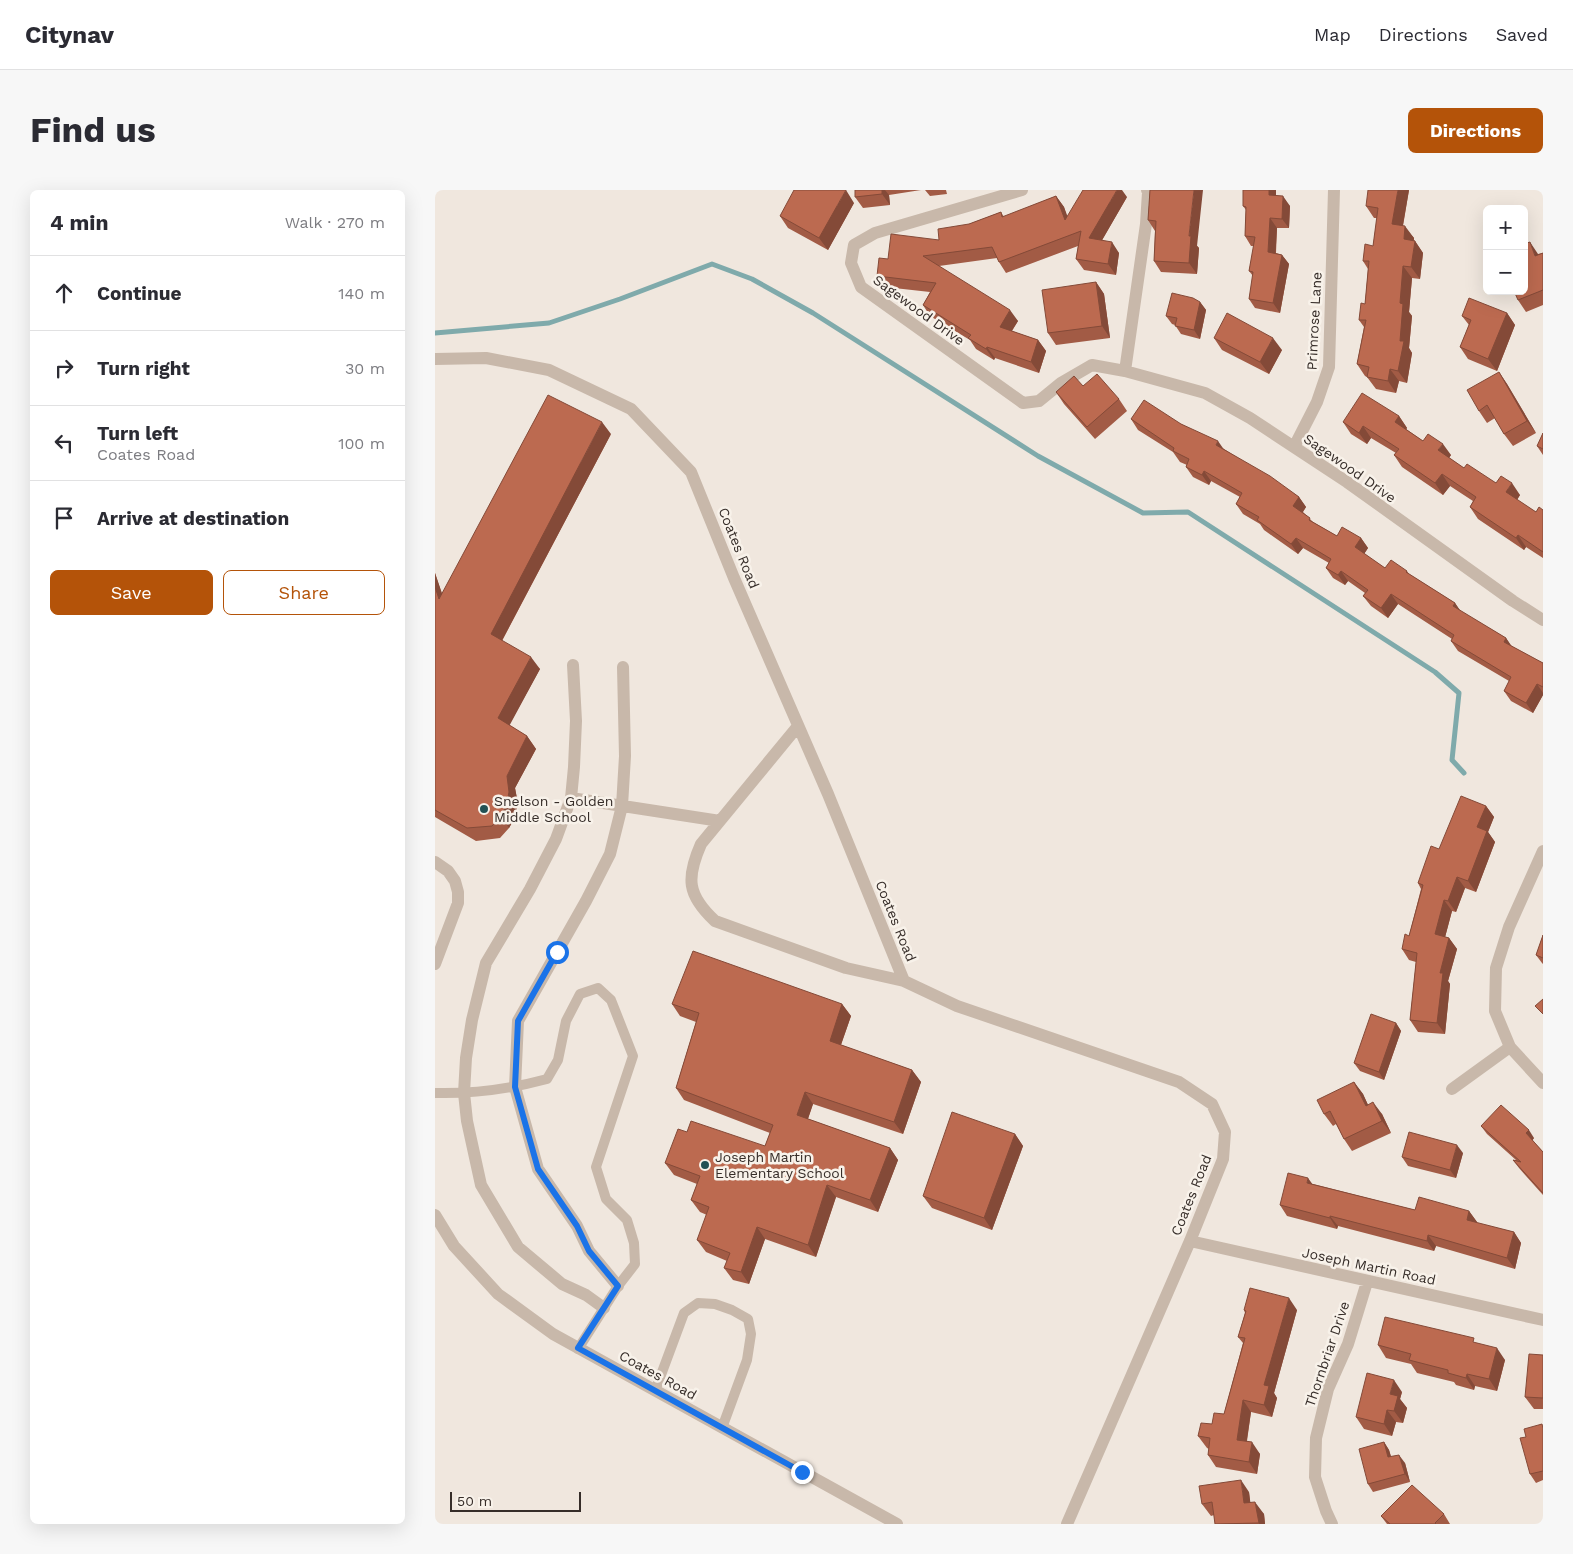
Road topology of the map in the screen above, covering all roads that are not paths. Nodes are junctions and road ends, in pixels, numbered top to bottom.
1 (1023, 190) edge
2 (1147, 190) edge
3 (1334, 190) edge
4 (435, 359) edge
5 (1125, 371) junction
6 (1294, 447) junction
7 (1543, 620) edge
8 (573, 665) dead end
9 (623, 667) dead end
10 (798, 726) junction
11 (571, 798) junction
12 (622, 806) junction
13 (720, 822) junction
14 (1543, 851) edge
15 (435, 862) edge
16 (435, 964) edge
17 (904, 981) junction
18 (1510, 1047) junction
19 (1543, 1083) edge
20 (515, 1087) junction
21 (1452, 1089) dead end
22 (435, 1092) edge
23 (464, 1093) junction
24 (435, 1215) edge
25 (1190, 1241) junction
26 (1367, 1282) junction
27 (618, 1286) junction
28 (604, 1308) junction
29 (1543, 1320) edge
30 (578, 1348) junction
31 (655, 1391) junction
32 (722, 1428) junction
33 (897, 1524) edge
34 (1067, 1524) edge
35 (1333, 1524) edge

1 - 5 street, Sagewood Drive
2 - 5 street
3 - 6 street, Primrose Lane
4 - 10 street, Coates Road
5 - 6 street, Sagewood Drive
6 - 7 street, Sagewood Drive
8 - 11 street
9 - 12 street
10 - 13 street
10 - 17 street, Coates Road
11 - 12 street
11 - 23 street
12 - 13 street
12 - 20 street
13 - 17 street
14 - 18 street
15 - 16 street
17 - 25 street, Coates Road
18 - 19 street
18 - 21 street
20 - 23 lane
20 - 27 street
20 - 27 lane
22 - 23 lane
23 - 28 street
24 - 30 street, Coates Road
25 - 26 street, Joseph Martin Road
25 - 34 street, Coates Road
26 - 29 street, Joseph Martin Road
26 - 35 street, Thornbriar Drive
27 - 28 lane
28 - 30 lane
30 - 31 street, Coates Road
31 - 32 street, Coates Road
31 - 32 lane
32 - 33 street, Coates Road

